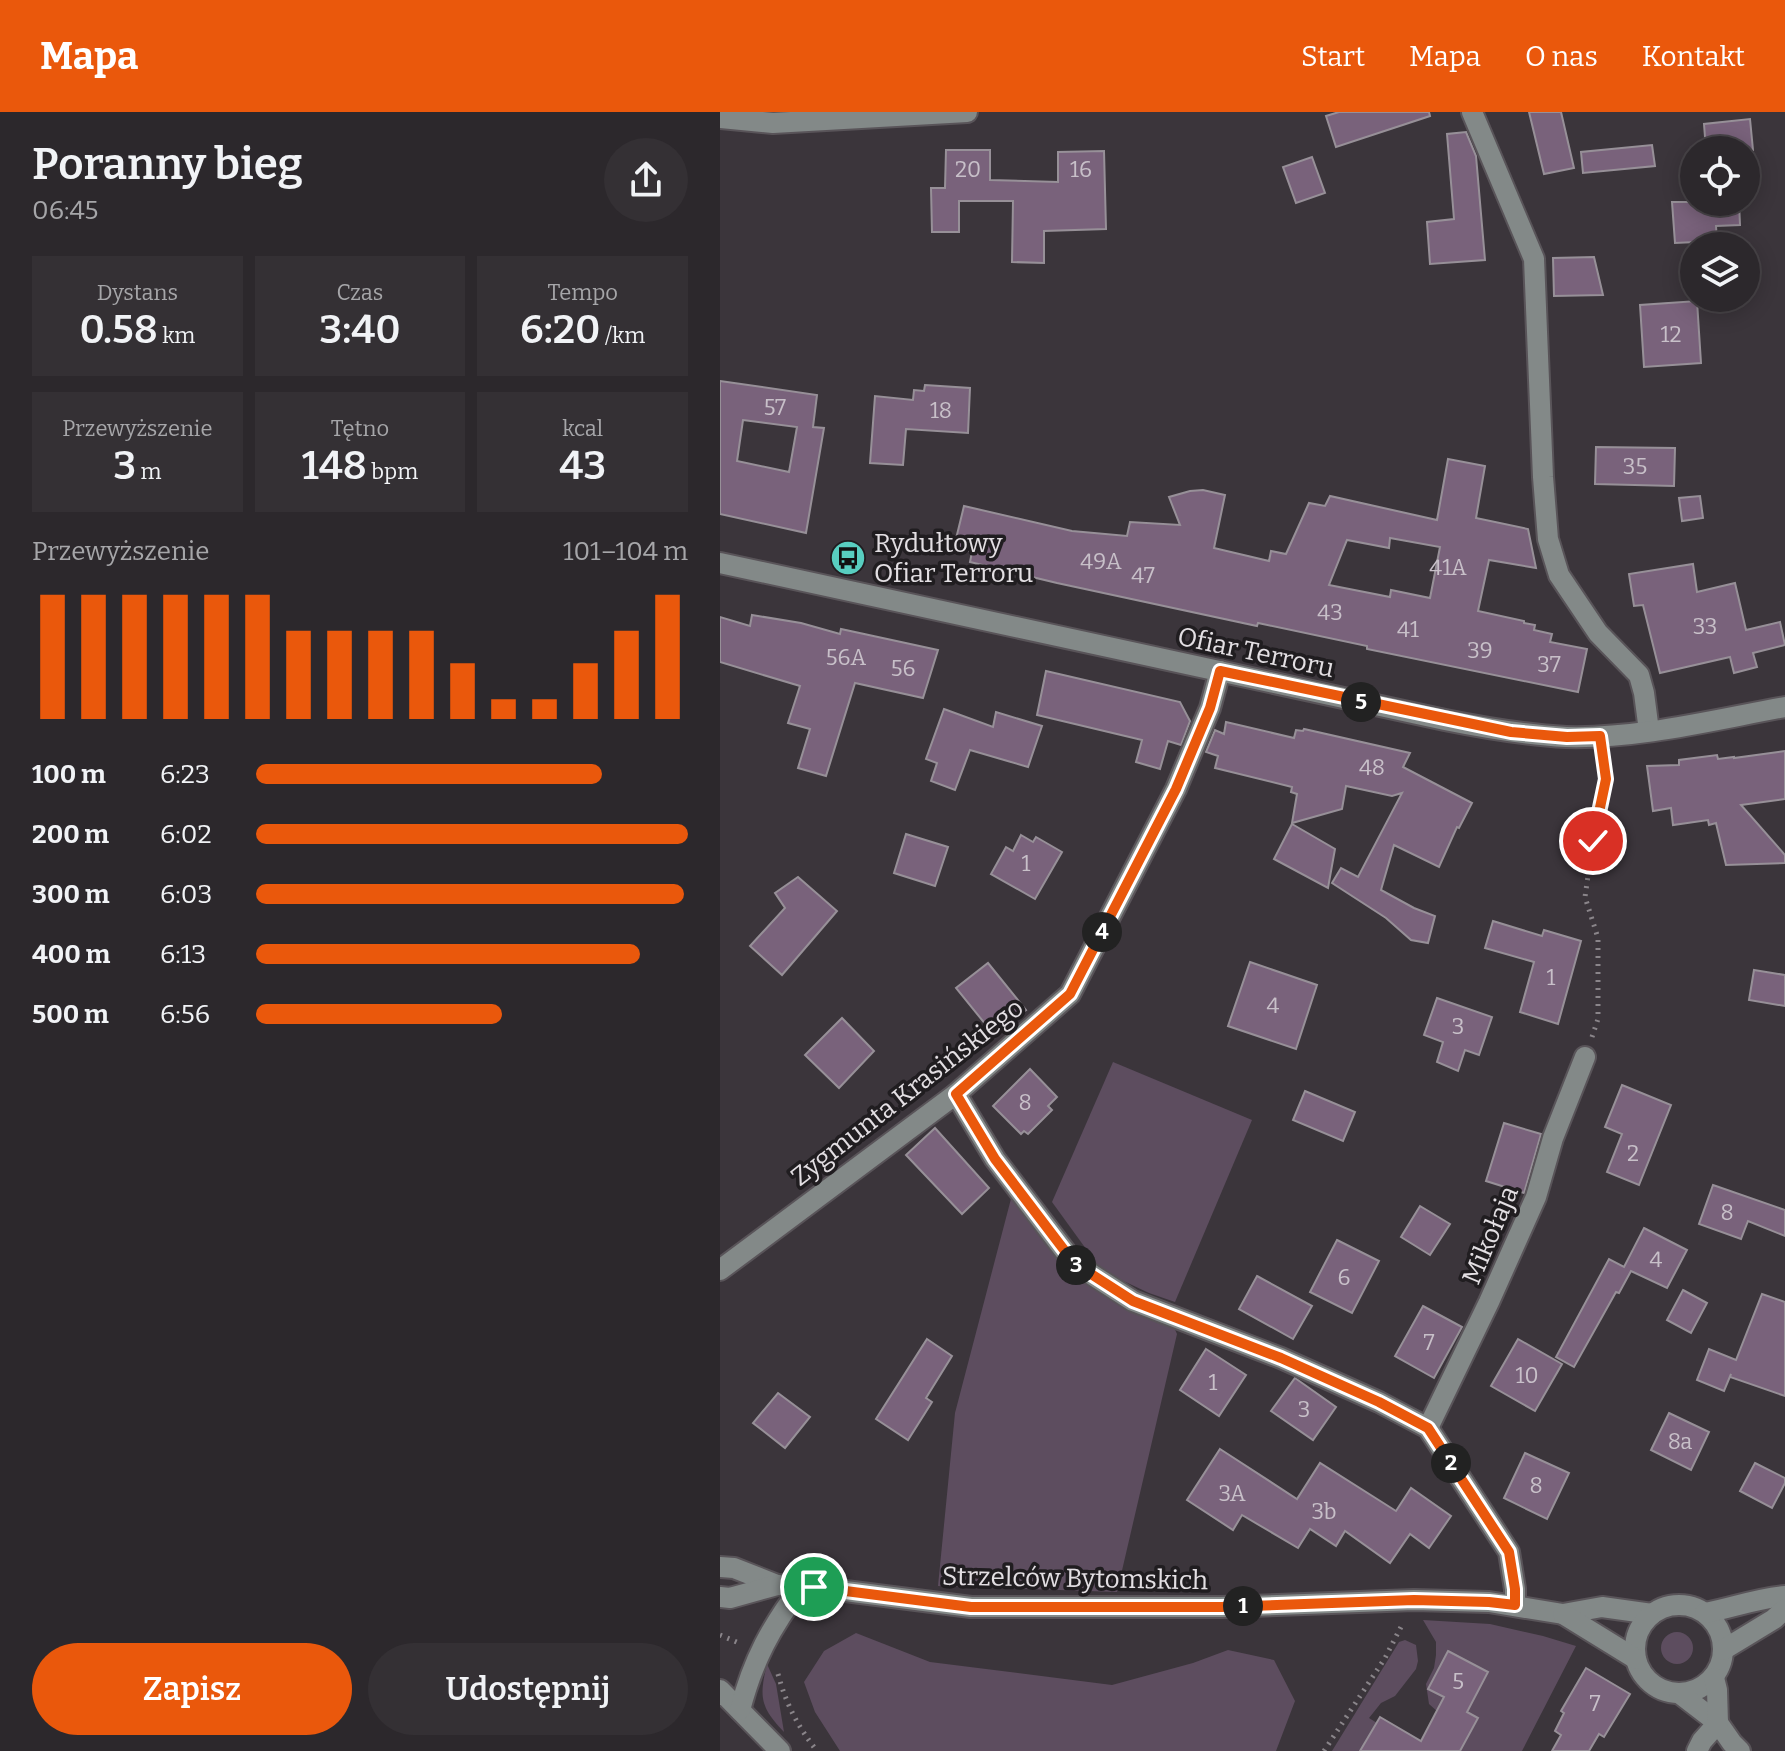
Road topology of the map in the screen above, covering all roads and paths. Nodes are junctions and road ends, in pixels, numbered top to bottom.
1 (967, 112) edge
2 (1472, 112) edge
3 (720, 118) edge
4 (720, 563) edge
5 (1220, 671) junction
6 (1785, 707) edge
7 (1649, 731) junction
8 (1600, 736) junction
9 (1598, 1019) dead end
10 (1585, 1057) dead end
11 (956, 1094) junction
12 (720, 1270) edge
13 (1428, 1428) junction
14 (720, 1567) edge
15 (777, 1585) junction
16 (802, 1586) junction
17 (1785, 1596) edge
18 (720, 1597) edge
19 (1414, 1600) junction
20 (1515, 1605) junction
21 (1785, 1609) edge
22 (1705, 1613) junction
23 (1563, 1614) junction
24 (1652, 1614) junction
25 (1723, 1650) junction
26 (1636, 1659) junction
27 (777, 1671) dead end
28 (1714, 1678) junction
29 (720, 1690) edge
30 (1679, 1693) junction
31 (740, 1710) junction
32 (1718, 1723) junction
33 (780, 1751) edge
34 (817, 1751) edge
35 (1324, 1751) edge
36 (1697, 1751) edge
37 (1740, 1751) edge

1 - 3 street
2 - 7 street
4 - 5 street, Ofiar Terroru
5 - 8 street, Ofiar Terroru
5 - 11 street, Zygmunta Krasińskiego
6 - 7 street, Ofiar Terroru
7 - 8 street, Ofiar Terroru
8 - 9 path
10 - 13 street, Mikołaja
11 - 12 street, Zygmunta Krasińskiego
11 - 13 street
13 - 20 street
14 - 15 street, Strzelców Bytomskich
15 - 16 street, Strzelców Bytomskich
15 - 18 street, Strzelców Bytomskich
16 - 19 street, Strzelców Bytomskich
16 - 31 street
17 - 22 street
19 - 20 street, Strzelców Bytomskich
19 - 35 path
20 - 23 street, Strzelców Bytomskich
21 - 25 street
22 - 24 street
22 - 25 street
23 - 24 street
23 - 26 street
24 - 26 street
25 - 28 street
26 - 30 street
27 - 34 path
28 - 30 street
28 - 32 street
29 - 31 street
30 - 32 street
31 - 33 street
32 - 36 street
32 - 37 street

